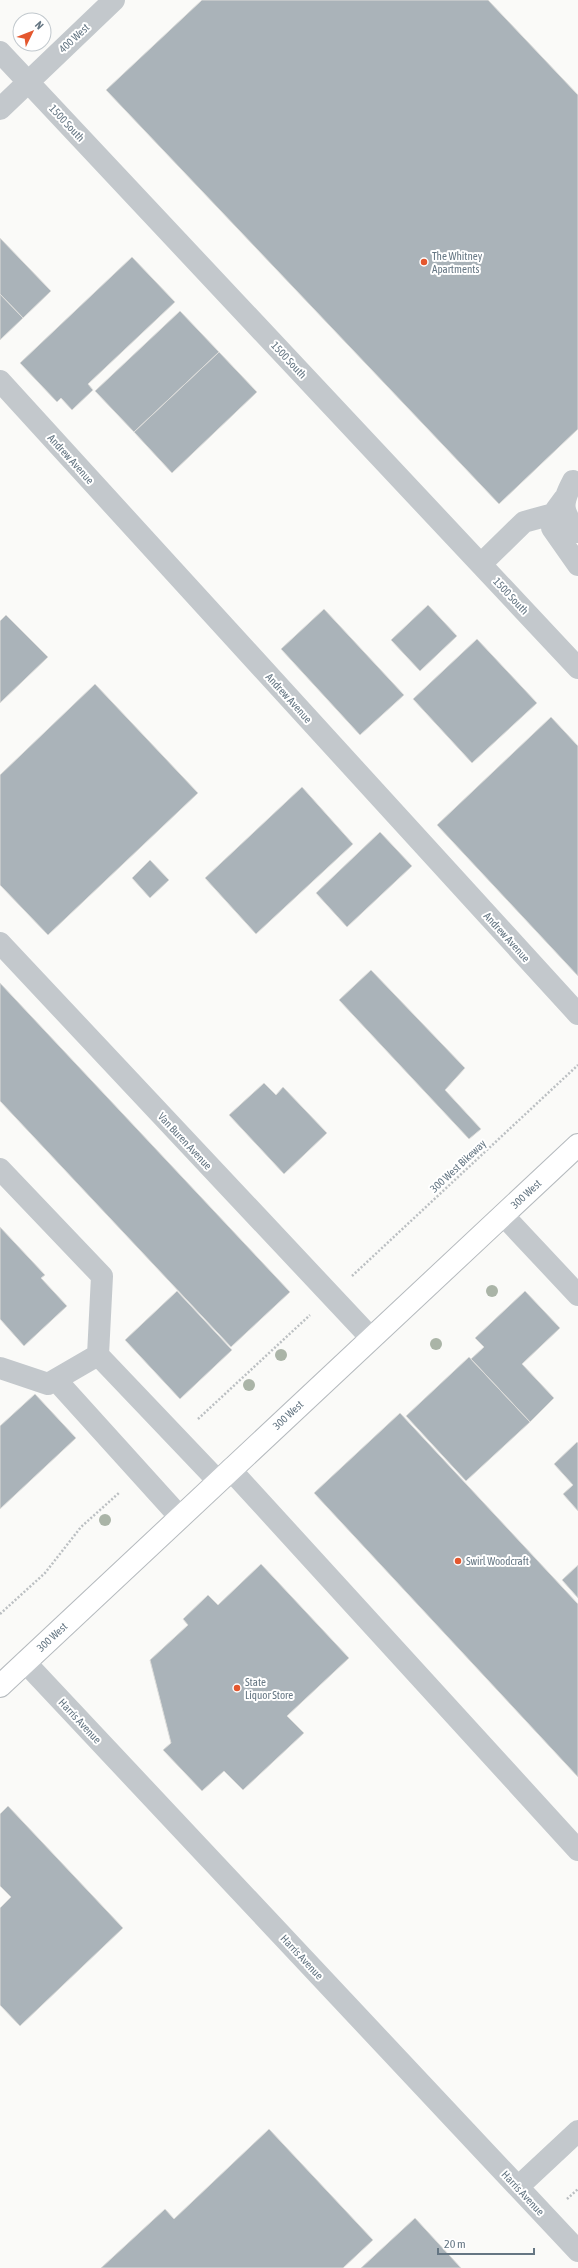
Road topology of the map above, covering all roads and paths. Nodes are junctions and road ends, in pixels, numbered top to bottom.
1 (114, 0) edge
2 (0, 52) edge
3 (28, 81) junction
4 (0, 109) edge
5 (0, 381) edge
6 (569, 494) edge
7 (578, 532) edge
8 (481, 564) junction
9 (578, 565) edge
10 (578, 668) edge
11 (0, 944) edge
12 (578, 1014) edge
13 (578, 1065) edge
14 (578, 1145) edge
15 (0, 1169) edge
16 (503, 1215) junction
17 (350, 1278) dead end
18 (578, 1295) edge
19 (371, 1338) junction
20 (98, 1355) junction
21 (0, 1368) edge
22 (56, 1380) junction
23 (224, 1475) junction
24 (179, 1516) junction
25 (25, 1662) junction
26 (0, 1686) edge
27 (578, 1850) edge
28 (578, 2131) edge
29 (518, 2187) junction
30 (578, 2189) edge
31 (567, 2200) dead end
32 (578, 2251) edge

1 - 3 street, 400 West
2 - 3 street, 1500 South
3 - 4 street, 400 West
3 - 8 street, 1500 South
5 - 12 street, Andrew Avenue
6 - 7 street
6 - 8 street
6 - 9 street
8 - 10 street, 1500 South
11 - 19 street, Van Buren Avenue
13 - 17 path, 300 West Bikeway
14 - 16 main road, 300 West
15 - 20 street
16 - 18 street
16 - 19 main road, 300 West
19 - 23 main road, 300 West
20 - 22 street
20 - 23 street
21 - 22 street
22 - 24 street
23 - 24 main road, 300 West
23 - 27 street
24 - 25 main road, 300 West
25 - 26 main road, 300 West
25 - 29 street, Harris Avenue
28 - 29 street
29 - 32 street, Harris Avenue
30 - 31 path

